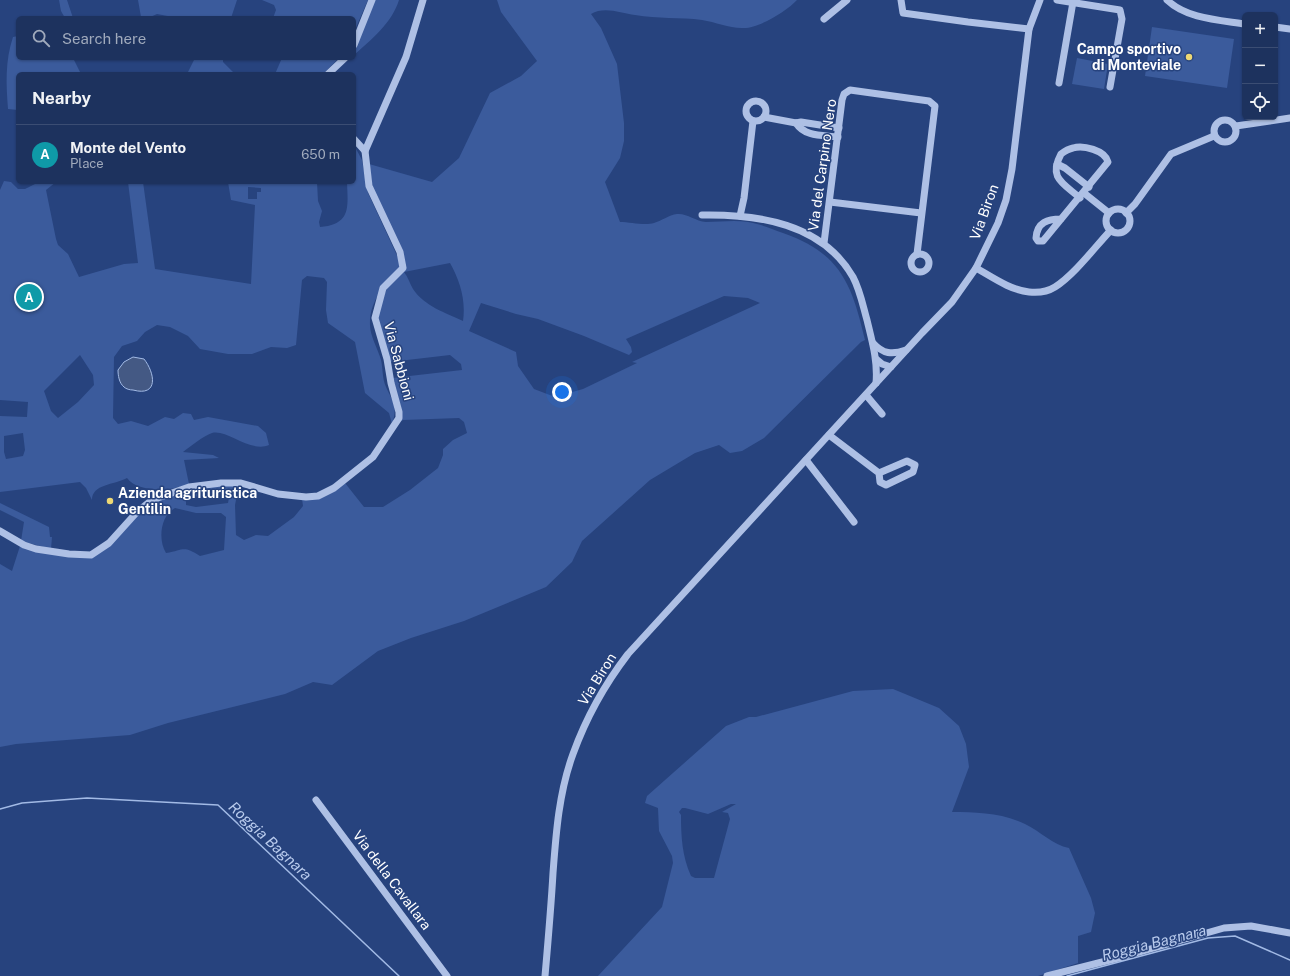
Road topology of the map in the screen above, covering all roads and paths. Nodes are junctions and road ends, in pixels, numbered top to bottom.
1 (372, 0) edge
2 (423, 0) edge
3 (847, 0) edge
4 (901, 0) edge
5 (1040, 0) edge
6 (1057, 0) edge
7 (1166, 0) edge
8 (1179, 0) edge
9 (1073, 2) junction
10 (1091, 3) edge
11 (1175, 7) junction
12 (824, 19) dead end
13 (1242, 24) edge
14 (1278, 27) edge
15 (1029, 29) junction
16 (1290, 29) edge
17 (356, 40) edge
18 (343, 60) edge
19 (330, 72) edge
20 (1059, 83) dead end
21 (1110, 88) dead end
22 (764, 117) junction
23 (1290, 118) edge
24 (753, 121) junction
25 (796, 123) junction
26 (1236, 126) junction
27 (839, 128) junction
28 (1214, 136) junction
29 (838, 137) junction
30 (356, 141) edge
31 (365, 151) junction
32 (1057, 164) junction
33 (1084, 193) junction
34 (830, 202) junction
35 (1109, 213) junction
36 (1126, 213) junction
37 (921, 214) junction
38 (702, 216) dead end
39 (740, 216) junction
40 (1061, 219) dead end
41 (1111, 230) junction
42 (824, 243) junction
43 (917, 254) dead end
44 (976, 268) junction
45 (873, 344) junction
46 (908, 349) junction
47 (884, 352) junction
48 (876, 359) junction
49 (891, 367) junction
50 (876, 383) junction
51 (866, 394) junction
52 (882, 414) dead end
53 (829, 435) junction
54 (806, 460) junction
55 (879, 473) junction
56 (854, 522) dead end
57 (0, 531) edge
58 (316, 800) dead end
59 (1290, 933) edge
60 (447, 976) edge
61 (545, 976) edge
62 (1047, 976) edge

1 - 17 street
2 - 31 street
3 - 12 street
4 - 15 street
5 - 15 street, Via Biron
6 - 9 street
7 - 11 street
8 - 11 street
9 - 10 street
9 - 20 street
10 - 21 street
11 - 13 street
14 - 16 street
15 - 44 street, Via Biron
18 - 19 street
22 - 24 street
22 - 24 street
22 - 25 street
23 - 26 street
24 - 39 street
25 - 27 street
25 - 29 street
26 - 28 street
26 - 28 street
27 - 29 street, Via del Carpino Nero
27 - 37 street, Via del Carpino Nero
28 - 36 street
29 - 34 street, Via del Carpino Nero
30 - 31 street
31 - 57 street, Via Sabbioni
32 - 33 street
32 - 33 street
32 - 33 street
33 - 35 street
33 - 40 street
34 - 37 street
34 - 42 street, Via del Carpino Nero
35 - 36 street
35 - 41 street
36 - 41 street
37 - 43 street, Via del Carpino Nero
38 - 39 street
39 - 42 street
41 - 44 street
42 - 45 street
44 - 46 street, Via Biron
45 - 47 street
45 - 48 street
46 - 47 street
46 - 49 street, Via Biron
47 - 49 street
48 - 49 street
48 - 50 street
49 - 50 street, Via Biron
50 - 51 street, Via Biron
51 - 52 street
51 - 53 street, Via Biron
53 - 54 street, Via Biron
53 - 55 street
54 - 56 street
54 - 61 street, Via Biron
55 - 55 street
58 - 60 street, Via della Cavallara
59 - 62 street

